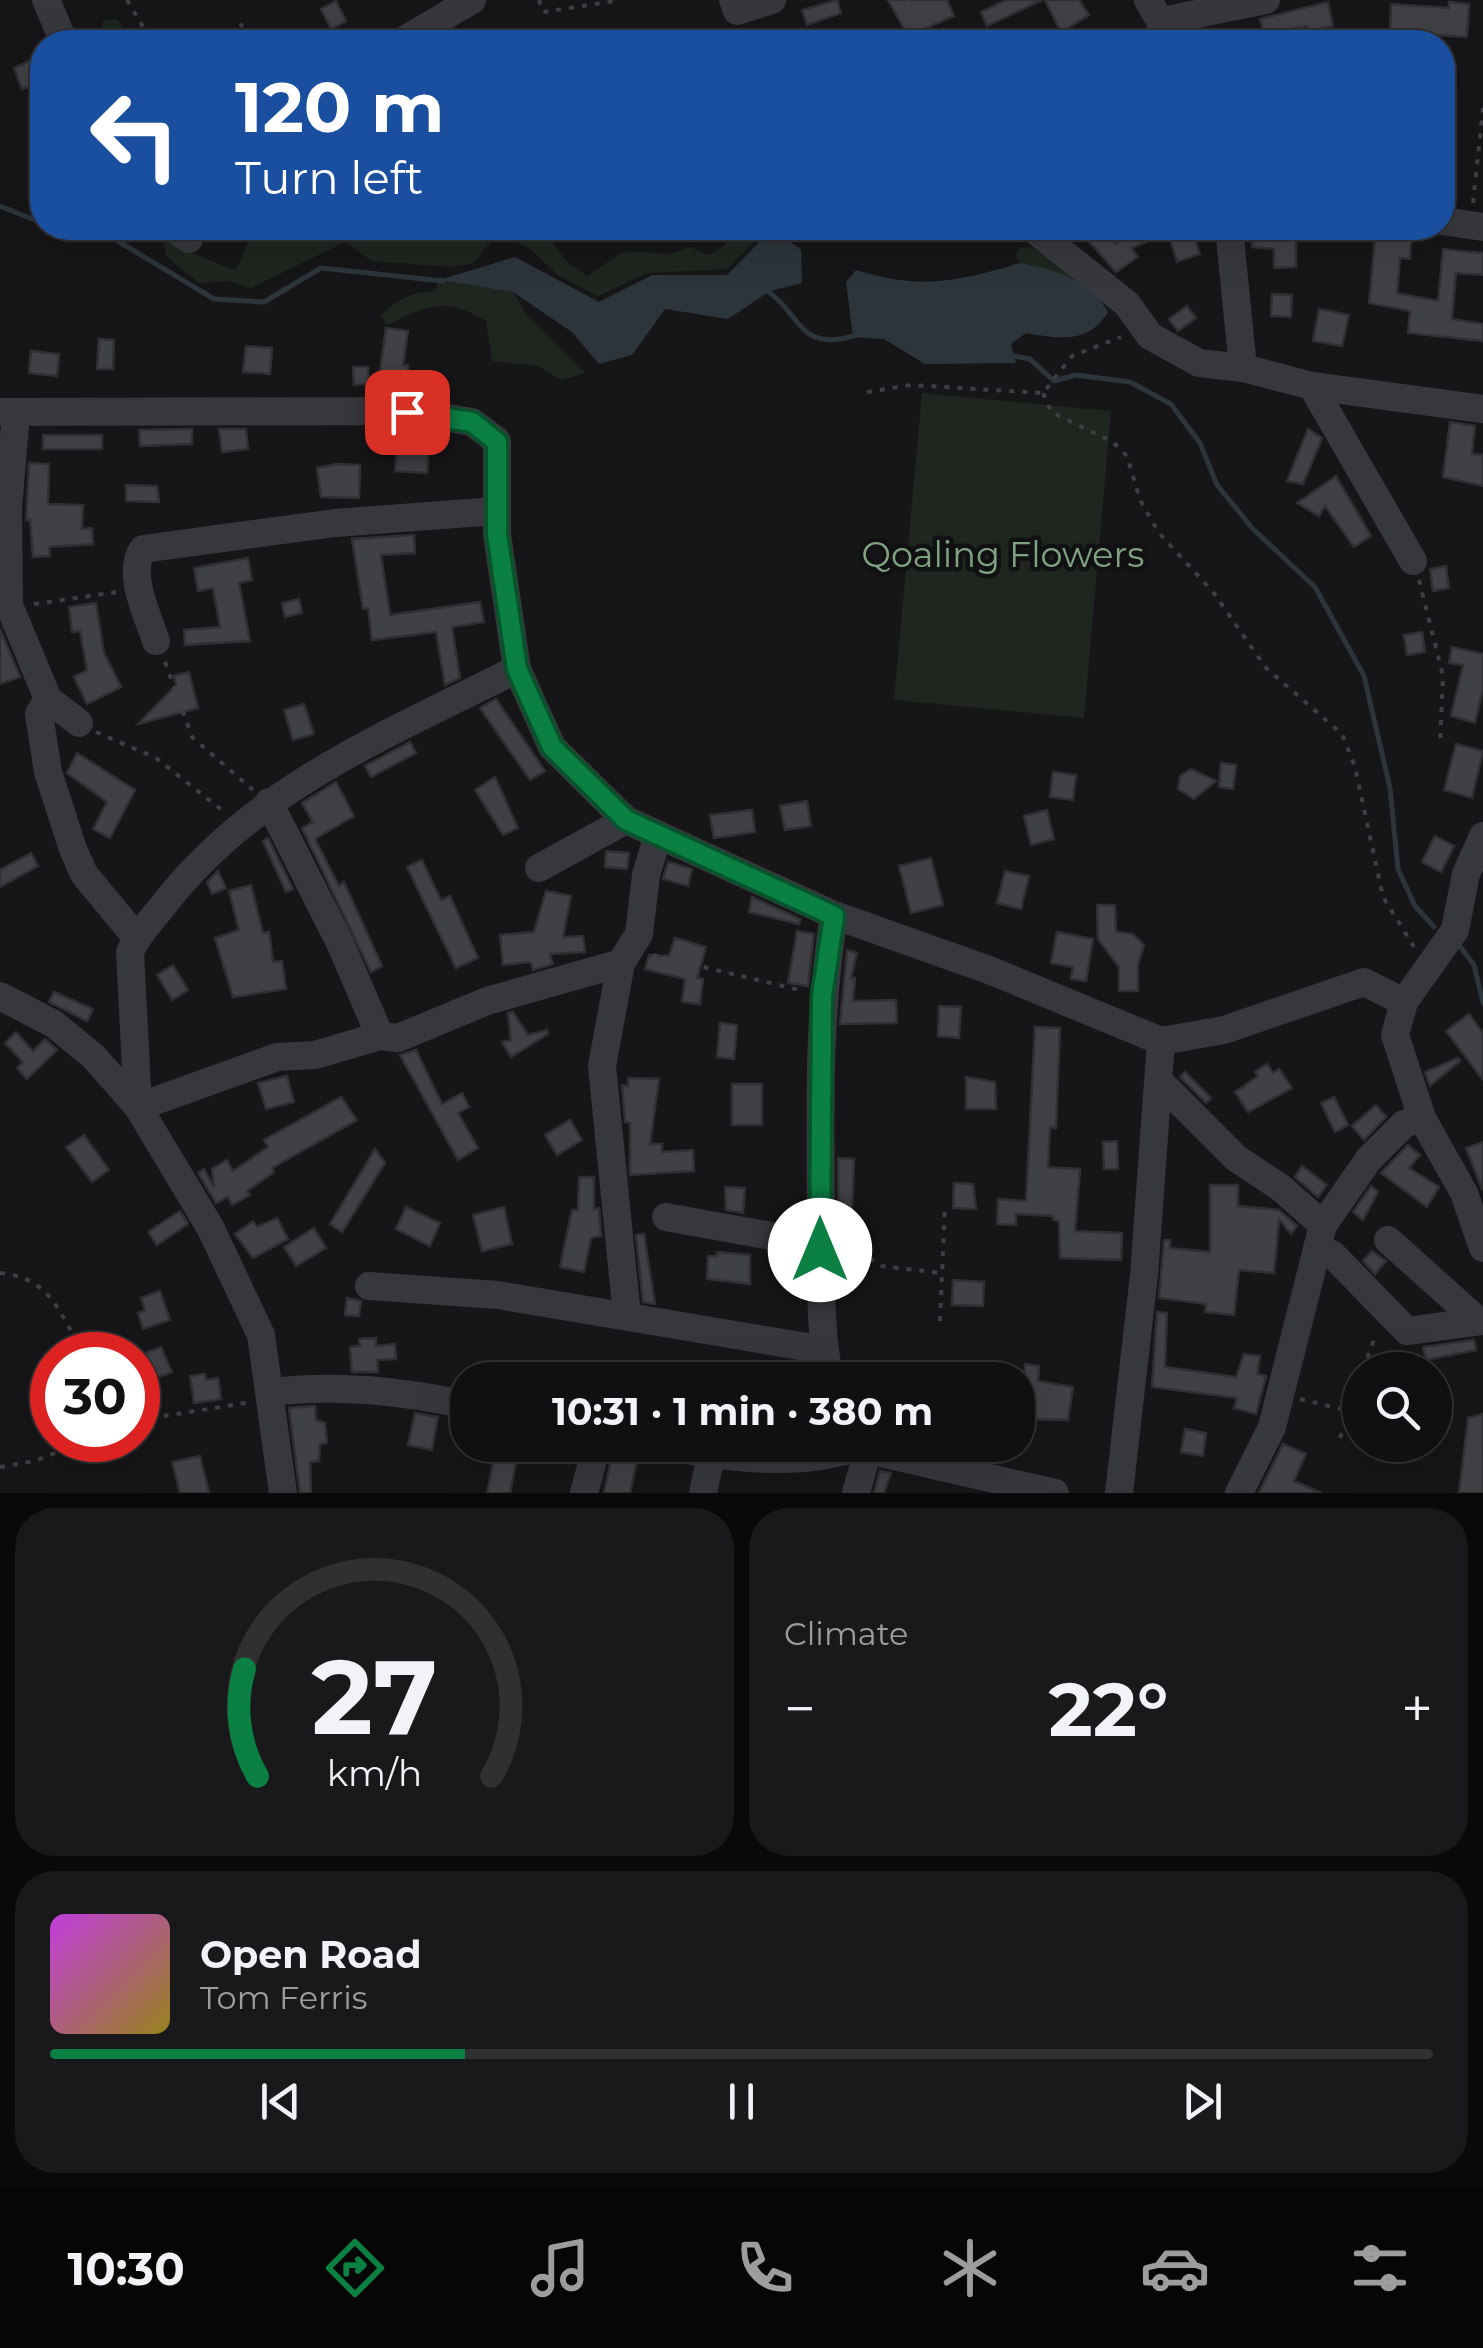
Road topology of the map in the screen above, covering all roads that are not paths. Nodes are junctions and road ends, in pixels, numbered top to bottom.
1 (46, 0) edge
2 (472, 0) edge
3 (734, 0) edge
4 (772, 0) edge
5 (1266, 0) edge
6 (1161, 21) edge
7 (59, 30) edge
8 (421, 30) edge
9 (1047, 240) edge
10 (1230, 240) edge
11 (1243, 368) junction
12 (1312, 386) junction
13 (1483, 409) edge
14 (8, 413) edge
15 (496, 510) junction
16 (1413, 562) road end
17 (4, 606) edge
18 (156, 640) road end
19 (517, 669) junction
20 (48, 699) junction
21 (79, 723) road end
22 (269, 802) junction
23 (626, 820) junction
24 (658, 834) junction
25 (1483, 836) edge
26 (539, 868) dead end
27 (834, 916) junction
28 (136, 937) junction
29 (624, 957) junction
30 (0, 996) edge
31 (1404, 1002) junction
32 (380, 1036) junction
33 (1160, 1041) junction
34 (1158, 1090) junction
35 (138, 1107) junction
36 (1422, 1118) junction
37 (666, 1217) dead end
38 (1320, 1238) junction
39 (1388, 1240) dead end
40 (821, 1247) junction
41 (1483, 1248) edge
42 (368, 1286) dead end
43 (627, 1316) junction
44 (1480, 1320) edge
45 (824, 1350) junction
46 (826, 1362) edge
47 (271, 1392) junction
48 (450, 1401) edge
49 (592, 1462) edge
50 (710, 1462) edge
51 (854, 1462) edge
52 (916, 1462) edge
53 (284, 1493) edge
54 (584, 1493) edge
55 (703, 1493) edge
56 (856, 1493) edge
57 (1055, 1493) edge
58 (1119, 1493) edge
59 (1239, 1493) edge

1 - 7 street
2 - 8 street
3 - 4 street
5 - 6 street
9 - 11 street
10 - 11 street
11 - 12 street
12 - 13 street
12 - 16 street
14 - 15 street
14 - 17 street
15 - 18 street
15 - 19 street
17 - 20 street
19 - 22 street
19 - 23 street
20 - 21 street
20 - 28 street
22 - 28 street
22 - 32 street
23 - 24 street
23 - 26 street
24 - 27 street
24 - 29 street
25 - 31 street
27 - 33 street
27 - 40 street
28 - 35 street
29 - 32 street
29 - 43 street
30 - 35 street
31 - 33 street
31 - 36 street
32 - 35 street
33 - 34 street
34 - 38 street
34 - 58 street
35 - 47 street
36 - 38 street
36 - 41 street
37 - 40 street
38 - 44 street
38 - 59 street
39 - 44 street
40 - 45 street
42 - 43 street
43 - 45 street
45 - 46 street
47 - 48 street
47 - 53 street
49 - 54 street
50 - 55 street
51 - 56 street
52 - 57 street

